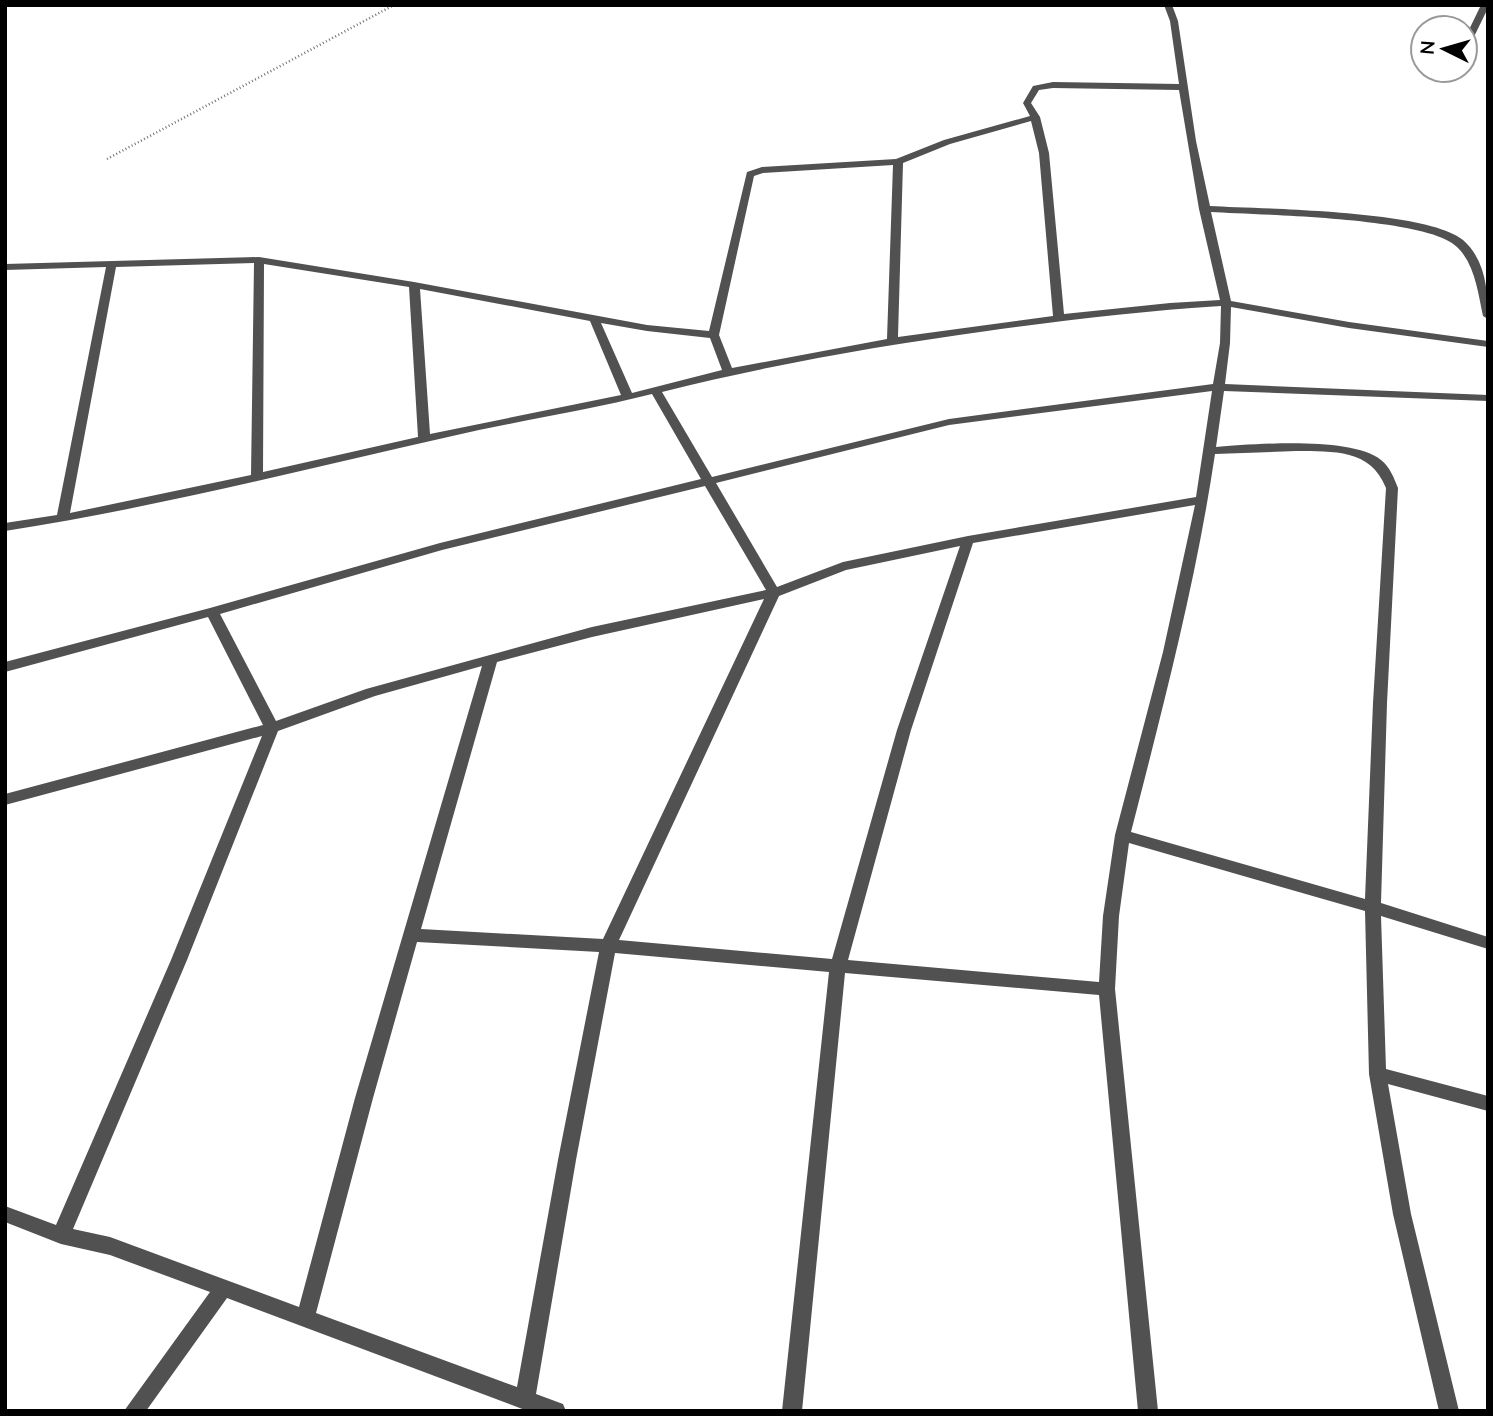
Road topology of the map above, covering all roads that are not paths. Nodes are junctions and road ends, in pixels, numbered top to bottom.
1 (1168, 5) edge
2 (1183, 87) junction
3 (1035, 117) junction
4 (898, 162) junction
5 (1204, 209) junction
6 (259, 260) junction
7 (112, 263) junction
8 (5, 267) edge
9 (414, 285) junction
10 (1226, 303) junction
11 (1488, 316) edge
12 (594, 318) junction
13 (1059, 318) junction
14 (715, 335) junction
15 (892, 341) junction
16 (1488, 344) edge
17 (728, 372) junction
18 (1219, 387) junction
19 (655, 390) junction
20 (628, 397) junction
21 (1488, 398) edge
22 (424, 439) junction
23 (1210, 450) junction
24 (257, 477) junction
25 (708, 479) junction
26 (1202, 500) junction
27 (63, 518) junction
28 (5, 527) edge
29 (968, 540) junction
30 (774, 593) junction
31 (212, 612) junction
32 (491, 660) junction
33 (5, 667) edge
34 (272, 727) junction
35 (5, 800) edge
36 (1123, 835) junction
37 (1373, 907) junction
38 (411, 935) junction
39 (1488, 943) edge
40 (608, 946) junction
41 (838, 966) junction
42 (1107, 989) junction
43 (1378, 1074) junction
44 (1488, 1104) edge
45 (5, 1214) edge
46 (61, 1235) junction
47 (223, 1289) junction
48 (305, 1320) junction
49 (525, 1400) junction
50 (134, 1411) edge
51 (556, 1411) edge
52 (792, 1411) edge
53 (1148, 1411) edge
54 (1450, 1411) edge

1 - 2 street
2 - 3 street
2 - 5 street
3 - 4 street
3 - 13 street
4 - 14 street
4 - 15 street
5 - 10 street
5 - 11 street
6 - 7 street
6 - 9 street
6 - 24 street
7 - 8 street
7 - 27 street
9 - 12 street
9 - 22 street
10 - 13 street
10 - 16 street
10 - 18 street
12 - 14 street
12 - 20 street
13 - 15 street
14 - 17 street
15 - 17 street
17 - 19 street
18 - 21 street
18 - 23 street
18 - 25 street
19 - 20 street
19 - 25 street
20 - 22 street
22 - 24 street
23 - 26 street
23 - 37 street
24 - 27 street
25 - 30 street
25 - 31 street
26 - 29 street
26 - 36 street
27 - 28 street
29 - 30 street
29 - 41 street
30 - 32 street
30 - 40 street
31 - 33 street
31 - 34 street
32 - 34 street
32 - 38 street
34 - 35 street
34 - 46 street
36 - 37 street
36 - 42 street
37 - 39 street
37 - 43 street
38 - 40 street
38 - 48 street
40 - 41 street
40 - 49 street
41 - 42 street
41 - 52 street
42 - 53 street
43 - 44 street
43 - 54 street
45 - 46 street
46 - 47 street
47 - 48 street
47 - 50 street
48 - 49 street
49 - 51 street

